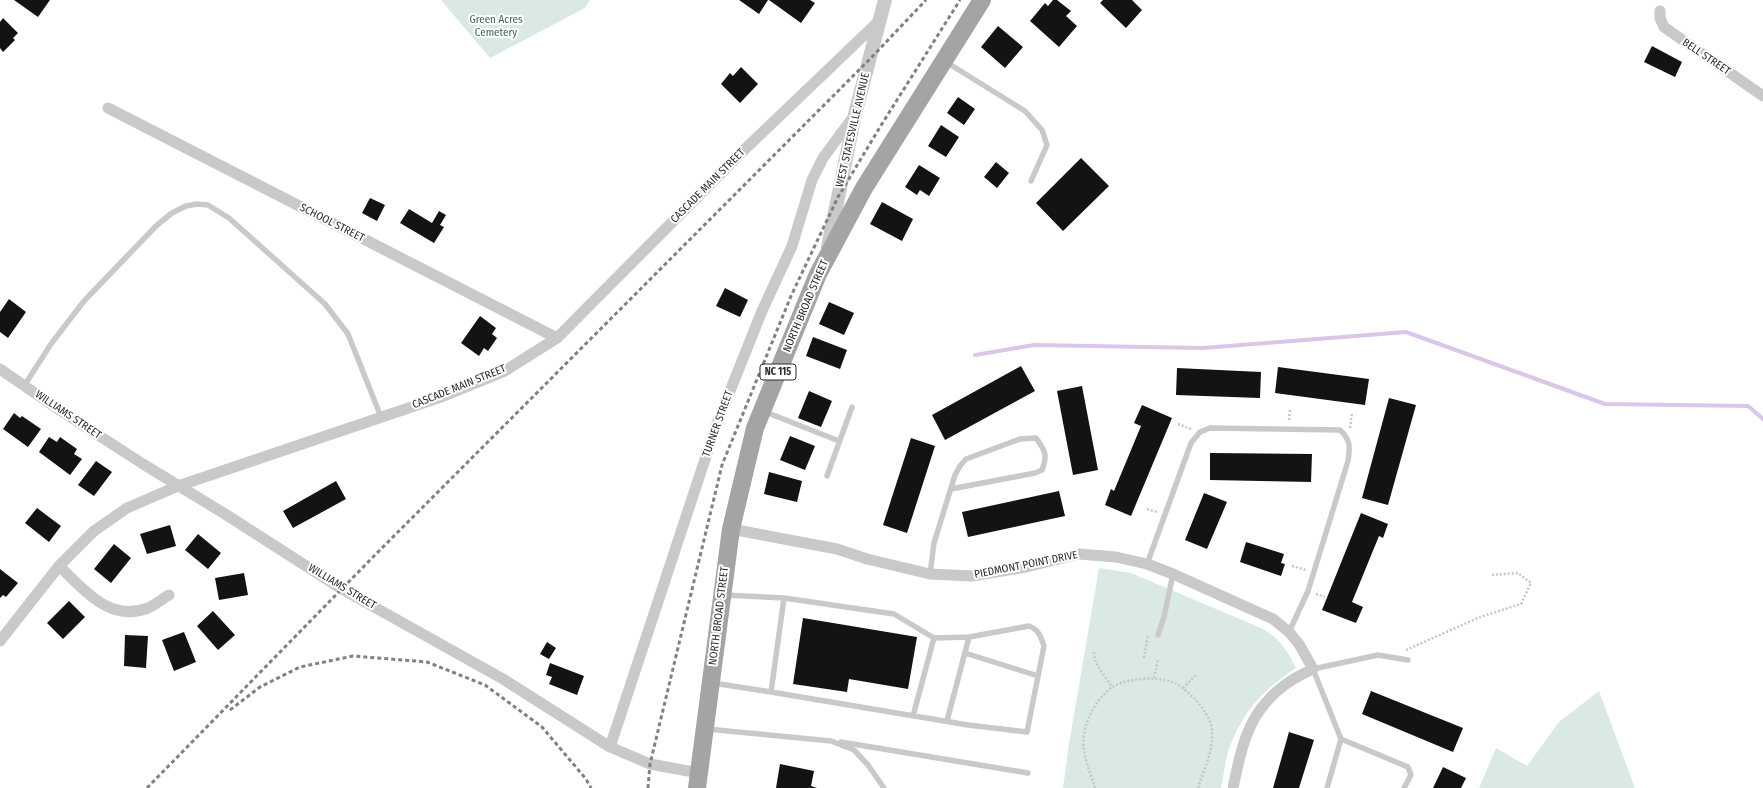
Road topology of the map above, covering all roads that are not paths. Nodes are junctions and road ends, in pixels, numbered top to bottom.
1 (884, 0) edge
2 (982, 0) edge
3 (1660, 10) dead end
4 (880, 20) junction
5 (944, 61) junction
6 (1763, 96) edge
7 (108, 108) dead end
8 (855, 114) junction
9 (1031, 181) dead end
10 (825, 260) junction
11 (557, 338) junction
12 (0, 369) edge
13 (24, 386) junction
14 (852, 406) dead end
15 (762, 411) junction
16 (381, 417) junction
17 (839, 441) junction
18 (827, 476) dead end
19 (178, 486) junction
20 (951, 489) junction
21 (731, 529) junction
22 (1147, 564) junction
23 (58, 566) junction
24 (930, 574) junction
25 (1173, 574) junction
26 (722, 594) junction
27 (169, 595) dead end
28 (784, 598) junction
29 (1289, 632) junction
30 (1158, 635) dead end
31 (970, 637) junction
32 (934, 638) junction
33 (0, 641) edge
34 (965, 654) junction
35 (1408, 660) dead end
36 (1313, 669) junction
37 (1038, 676) junction
38 (711, 682) junction
39 (771, 692) junction
40 (913, 716) junction
41 (947, 721) junction
42 (704, 729) junction
43 (1341, 739) junction
44 (831, 741) junction
45 (610, 747) junction
46 (1028, 773) dead end
47 (698, 780) edge
48 (884, 788) edge
49 (1233, 788) edge
50 (1327, 788) edge
51 (1404, 788) edge

1 - 4 street, WEST STATESVILLE AVENUE
2 - 5 main road, NORTH BROAD STREET / NC 115
3 - 6 street, BELL STREET
4 - 8 street, WEST STATESVILLE AVENUE
4 - 11 street, CASCADE MAIN STREET
5 - 9 lane
5 - 10 main road, NORTH BROAD STREET / NC 115
7 - 11 street, SCHOOL STREET
8 - 10 street, WEST STATESVILLE AVENUE
8 - 45 street, TURNER STREET
10 - 15 main road, NORTH BROAD STREET / NC 115
11 - 16 street, CASCADE MAIN STREET
12 - 13 street, WILLIAMS STREET
13 - 16 lane
13 - 19 street, WILLIAMS STREET
14 - 17 lane
15 - 17 lane
15 - 21 main road, NORTH BROAD STREET / NC 115
16 - 19 street, CASCADE MAIN STREET
17 - 18 lane
19 - 23 street, CASCADE MAIN STREET
19 - 45 street, WILLIAMS STREET
20 - 20 lane
20 - 24 lane
21 - 24 street, PIEDMONT POINT DRIVE
21 - 26 main road, NORTH BROAD STREET / NC 115
22 - 24 street, PIEDMONT POINT DRIVE
22 - 25 street, PIEDMONT POINT DRIVE
22 - 29 lane
23 - 27 street
23 - 33 street, CASCADE MAIN STREET
25 - 29 street, PIEDMONT POINT DRIVE
25 - 30 lane
26 - 28 lane
26 - 38 main road, NORTH BROAD STREET / NC 115
28 - 32 lane
28 - 39 lane
29 - 36 street, PIEDMONT POINT DRIVE
31 - 32 lane
31 - 34 lane
31 - 37 lane
32 - 40 lane
34 - 37 lane
34 - 41 lane
35 - 36 lane
36 - 43 lane
36 - 49 street
37 - 41 lane
38 - 39 lane
38 - 42 main road, NORTH BROAD STREET / NC 115
39 - 40 lane
40 - 41 lane
42 - 44 lane
42 - 47 main road, NORTH BROAD STREET / NC 115
43 - 50 lane
43 - 51 lane
44 - 46 lane
44 - 48 lane
45 - 47 street, WILLIAMS STREET

